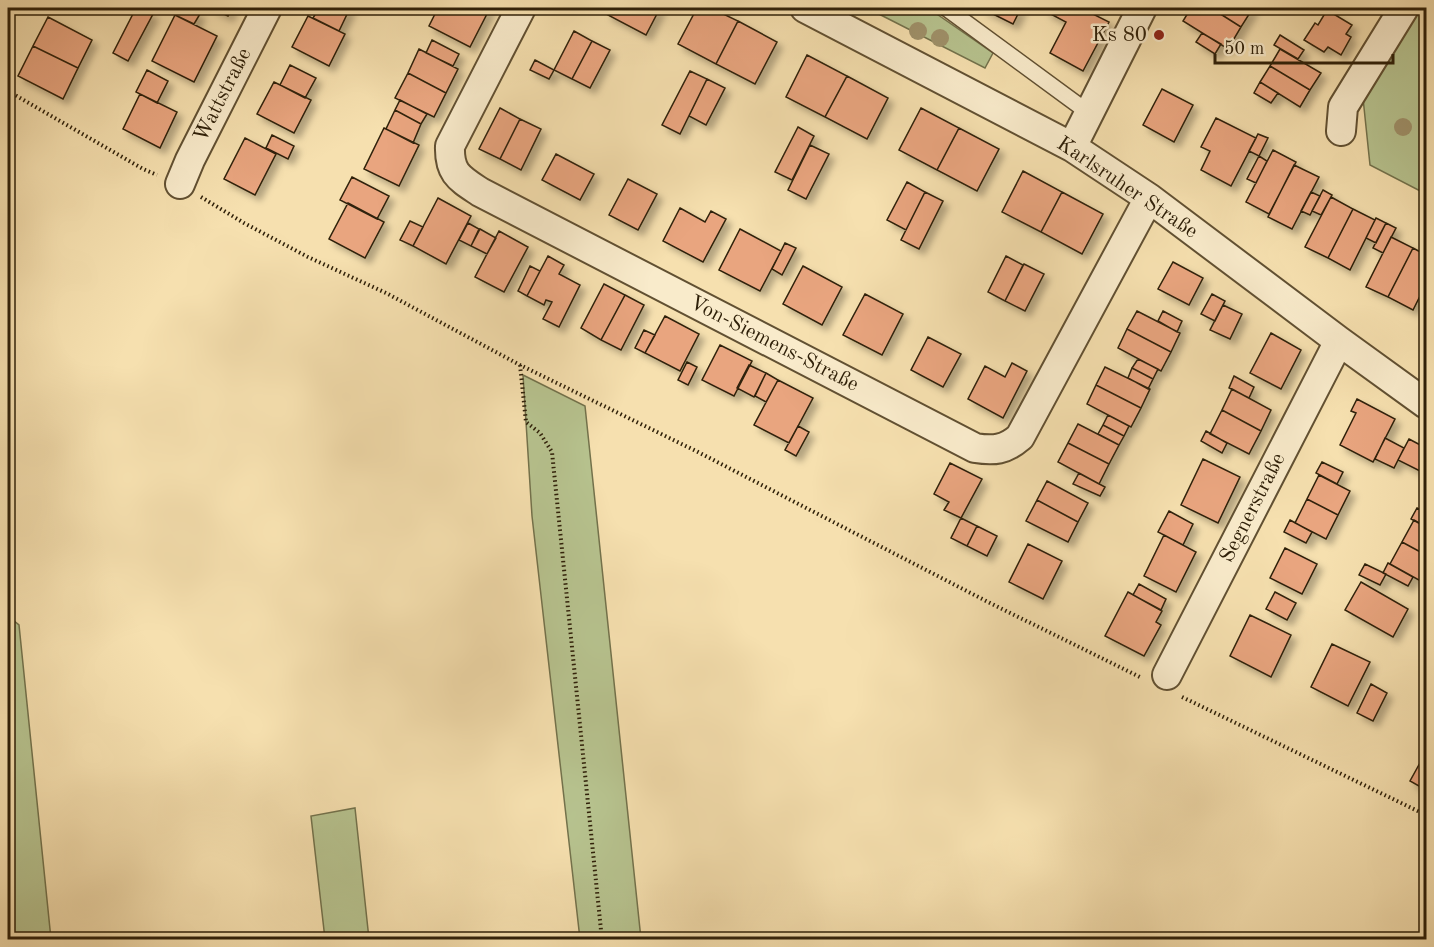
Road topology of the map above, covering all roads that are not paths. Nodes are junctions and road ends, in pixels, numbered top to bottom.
1 (267, 8) edge
2 (521, 8) edge
3 (805, 8) edge
4 (946, 8) edge
5 (1142, 8) edge
6 (1404, 8) edge
7 (1089, 113) junction
8 (1341, 131) dead end
9 (1072, 147) junction
10 (180, 184) road end
11 (1149, 198) junction
12 (1339, 341) junction
13 (1426, 404) edge
14 (1165, 684) road end

1 - 10 street, Wattstraße
2 - 11 street, Von-Siemens-Straße
3 - 9 street, Karlsruher Straße
4 - 7 lane
5 - 7 street
6 - 8 street
7 - 9 street
9 - 11 street, Karlsruher Straße
11 - 12 street, Karlsruher Straße
12 - 13 street, Karlsruher Straße
12 - 14 street, Segnerstraße

